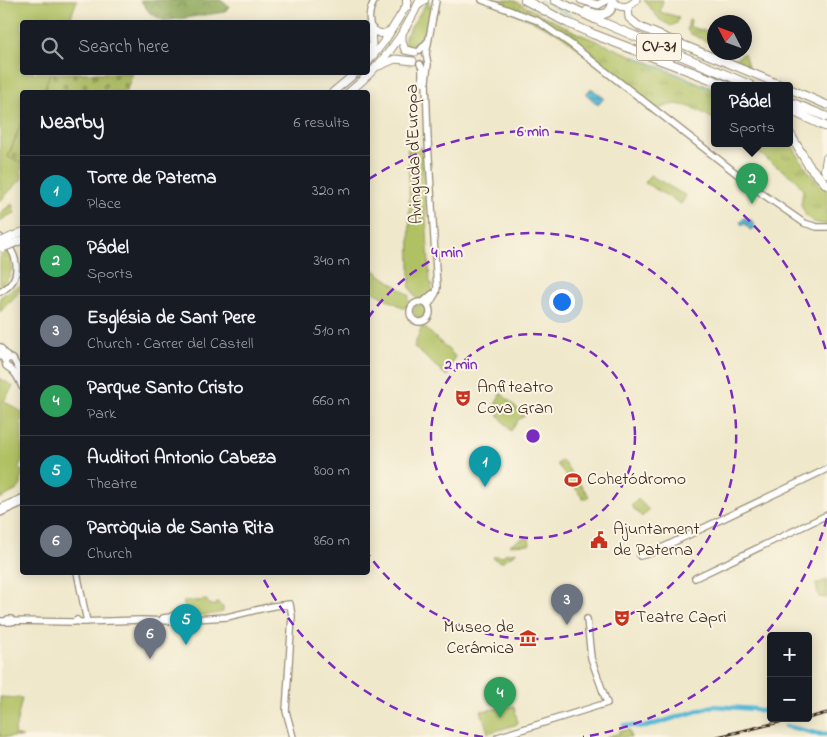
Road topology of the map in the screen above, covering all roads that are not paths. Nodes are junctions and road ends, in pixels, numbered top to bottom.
1 (375, 0) edge
2 (436, 0) edge
3 (482, 0) edge
4 (519, 0) edge
5 (525, 0) edge
6 (555, 0) edge
7 (581, 0) edge
8 (636, 0) edge
9 (611, 1) edge
10 (408, 2) edge
11 (421, 2) edge
12 (569, 7) junction
13 (628, 7) junction
14 (545, 11) junction
15 (370, 20) edge
16 (370, 22) edge
17 (371, 28) junction
18 (394, 28) junction
19 (402, 33) junction
20 (428, 42) junction
21 (417, 51) junction
22 (370, 53) edge
23 (426, 56) junction
24 (370, 58) edge
25 (417, 62) junction
26 (374, 69) junction
27 (370, 73) edge
28 (353, 75) edge
29 (367, 75) edge
30 (714, 82) edge
31 (743, 82) edge
32 (774, 82) edge
33 (335, 90) edge
34 (351, 90) edge
35 (793, 90) edge
36 (793, 103) edge
37 (827, 103) edge
38 (793, 111) edge
39 (827, 117) edge
40 (827, 126) edge
41 (793, 139) edge
42 (827, 158) edge
43 (827, 173) edge
44 (827, 185) edge
45 (827, 227) edge
46 (0, 237) edge
47 (16, 240) edge
48 (1, 247) edge
49 (20, 260) edge
50 (17, 264) junction
51 (0, 292) edge
52 (0, 347) edge
53 (0, 354) edge
54 (7, 359) junction
55 (13, 366) junction
56 (20, 373) edge
57 (20, 381) edge
58 (827, 469) edge
59 (20, 499) edge
60 (20, 504) edge
61 (0, 508) edge
62 (0, 513) edge
63 (827, 515) edge
64 (640, 556) dead end
65 (78, 575) edge
66 (695, 578) dead end
67 (174, 618) junction
68 (185, 618) junction
69 (587, 619) dead end
70 (0, 621) edge
71 (87, 622) junction
72 (293, 737) edge
73 (498, 737) edge

1 - 15 street
2 - 20 street, Avinguda d'Europa
3 - 45 street
4 - 14 highway
5 - 14 highway, CV-31
6 - 12 highway, CV-31
7 - 9 main road
8 - 13 main road
9 - 12 highway
9 - 13 main road
10 - 18 main road
11 - 19 main road
12 - 31 highway, CV-31
13 - 32 main road
14 - 30 highway, CV-31
16 - 17 street
17 - 18 main road
17 - 22 main road
18 - 24 main road
19 - 21 main road
19 - 26 main road
20 - 21 street
20 - 23 street, Avinguda d'Europa
21 - 23 street
21 - 25 street
23 - 25 street
23 - 25 street, Avinguda d'Europa
25 - 26 main road
26 - 27 main road
28 - 33 main road
29 - 34 main road
35 - 37 main road
36 - 39 highway
38 - 40 highway
41 - 44 highway
42 - 43 highway
46 - 50 street
47 - 48 main road, bridge
49 - 50 street
50 - 51 street
52 - 54 street
53 - 54 street
54 - 55 street
55 - 56 street
55 - 57 street
58 - 64 street
59 - 61 street
60 - 62 street
63 - 66 street
65 - 71 street
67 - 68 street
67 - 68 street
67 - 71 street
68 - 72 street
69 - 73 street
70 - 71 street

